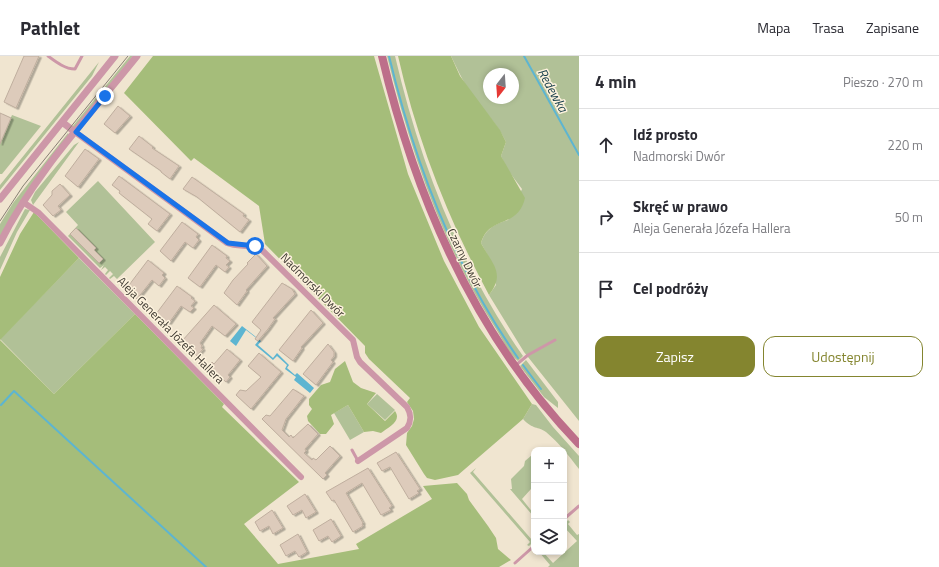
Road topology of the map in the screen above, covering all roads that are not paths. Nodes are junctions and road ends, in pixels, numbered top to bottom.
1 (48, 56) edge
2 (82, 56) edge
3 (114, 56) edge
4 (137, 56) edge
5 (382, 56) edge
6 (62, 122) junction
7 (76, 132) junction
8 (0, 199) edge
9 (23, 202) junction
10 (0, 244) edge
11 (555, 340) dead end
12 (514, 366) junction
13 (579, 444) edge
14 (352, 450) dead end
15 (358, 461) joint
16 (301, 477) dead end
17 (579, 506) edge
18 (567, 516) edge
19 (531, 549) edge
20 (515, 563) dead end

1 - 2 lane
3 - 6 street
4 - 7 street
5 - 12 main road, Czarny Dwór
6 - 7 street
6 - 8 street
7 - 9 street
7 - 15 street, Nadmorski Dwór
9 - 10 street
9 - 16 street, Aleja Generała Józefa Hallera
11 - 12 lane
12 - 13 main road, Czarny Dwór
14 - 15 lane
17 - 18 lane
19 - 20 lane

